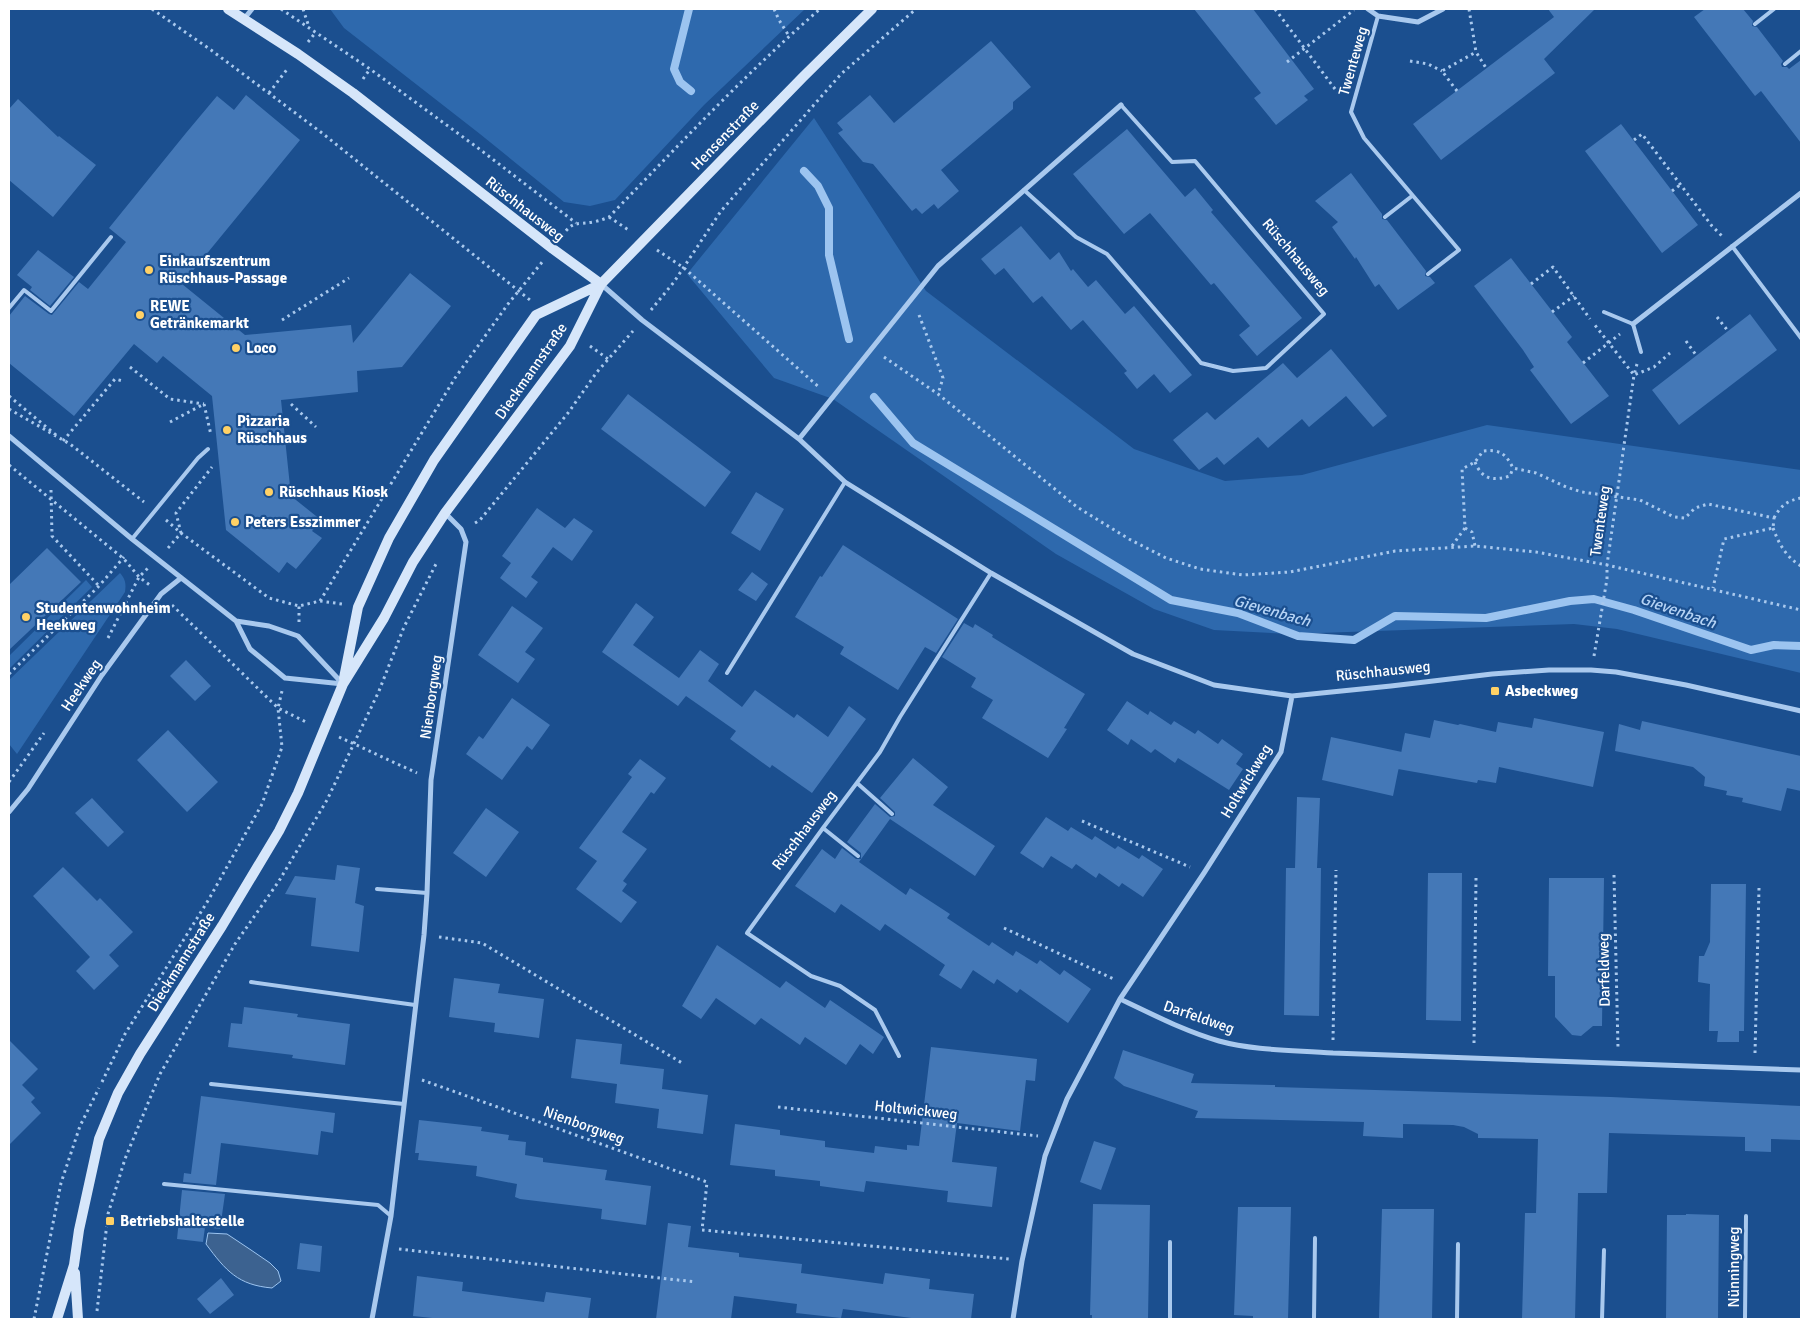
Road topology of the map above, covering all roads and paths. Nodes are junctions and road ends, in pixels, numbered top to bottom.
1 (152, 9) edge
2 (228, 9) edge
3 (252, 9) edge
4 (281, 9) edge
5 (303, 9) edge
6 (774, 9) edge
7 (820, 9) edge
8 (872, 9) edge
9 (916, 9) edge
10 (1274, 9) edge
11 (1356, 9) edge
12 (1368, 9) edge
13 (1443, 9) edge
14 (1469, 9) edge
15 (1774, 9) edge
16 (1378, 16) junction
17 (244, 19) junction
18 (1755, 24) dead end
19 (310, 28) junction
20 (789, 36) junction
21 (1305, 47) junction
22 (1801, 51) edge
23 (1476, 52) junction
24 (1410, 61) dead end
25 (1287, 62) dead end
26 (1785, 64) dead end
27 (1486, 68) dead end
28 (1442, 71) junction
29 (1457, 91) dead end
30 (1121, 105) joint
31 (1351, 112) junction
32 (1634, 140) dead end
33 (1680, 185) junction
34 (1024, 190) junction
35 (1672, 191) dead end
36 (1801, 193) edge
37 (1412, 196) junction
38 (1385, 217) dead end
39 (576, 223) junction
40 (111, 238) dead end
41 (1732, 246) junction
42 (552, 249) junction
43 (1553, 267) dead end
44 (684, 268) junction
45 (1428, 274) dead end
46 (349, 278) dead end
47 (601, 284) junction
48 (1531, 284) dead end
49 (519, 292) junction
50 (1574, 296) dead end
51 (909, 303) junction
52 (9, 308) edge
53 (545, 311) junction
54 (1552, 312) dead end
55 (1604, 312) dead end
56 (1717, 316) dead end
57 (282, 320) dead end
58 (642, 320) junction
59 (1633, 324) junction
60 (1728, 331) dead end
61 (576, 335) junction
62 (1801, 338) edge
63 (1686, 341) dead end
64 (873, 348) junction
65 (1641, 352) dead end
66 (1696, 355) dead end
67 (608, 359) junction
68 (1583, 363) dead end
69 (130, 368) dead end
70 (597, 372) dead end
71 (1634, 375) dead end
72 (123, 381) dead end
73 (938, 394) junction
74 (9, 396) edge
75 (832, 398) junction
76 (291, 404) dead end
77 (9, 409) edge
78 (170, 422) dead end
79 (316, 427) dead end
80 (9, 436) edge
81 (799, 439) junction
82 (63, 441) junction
83 (72, 441) dead end
84 (208, 449) dead end
85 (1475, 462) junction
86 (9, 465) edge
87 (1513, 468) junction
88 (48, 469) junction
89 (845, 482) junction
90 (1617, 496) junction
91 (52, 498) junction
92 (1801, 498) edge
93 (155, 510) junction
94 (176, 513) dead end
95 (445, 513) junction
96 (1774, 518) junction
97 (1465, 528) junction
98 (1773, 528) junction
99 (181, 533) junction
100 (132, 539) junction
101 (1452, 546) junction
102 (1475, 546) junction
103 (124, 558) junction
104 (158, 559) junction
105 (1607, 565) junction
106 (1801, 566) edge
107 (991, 573) junction
108 (181, 578) junction
109 (99, 586) junction
110 (1713, 588) junction
111 (161, 594) junction
112 (320, 600) junction
113 (299, 606) junction
114 (358, 607) junction
115 (1801, 610) edge
116 (236, 621) junction
117 (298, 636) junction
118 (1591, 670) junction
119 (727, 673) dead end
120 (9, 674) edge
121 (285, 678) junction
122 (343, 684) junction
123 (379, 691) dead end
124 (1292, 696) junction
125 (278, 708) junction
126 (1801, 710) edge
127 (323, 731) junction
128 (355, 744) junction
129 (432, 780) junction
130 (857, 783) junction
131 (9, 812) edge
132 (892, 814) dead end
133 (1082, 821) dead end
134 (823, 828) junction
135 (858, 856) dead end
136 (1336, 870) dead end
137 (1204, 873) junction
138 (1614, 875) dead end
139 (1476, 878) dead end
140 (1759, 888) dead end
141 (377, 889) dead end
142 (428, 893) junction
143 (1004, 928) dead end
144 (424, 935) junction
145 (251, 982) dead end
146 (1128, 986) junction
147 (1120, 999) junction
148 (415, 1005) junction
149 (1333, 1053) junction
150 (900, 1056) dead end
151 (1474, 1058) junction
152 (682, 1062) dead end
153 (1618, 1064) junction
154 (1755, 1069) junction
155 (1801, 1070) edge
156 (407, 1074) junction
157 (211, 1084) dead end
158 (404, 1104) junction
159 (778, 1107) dead end
160 (1051, 1138) junction
161 (164, 1184) dead end
162 (391, 1216) junction
163 (1746, 1216) dead end
164 (1316, 1238) dead end
165 (1170, 1242) dead end
166 (1458, 1244) dead end
167 (386, 1248) junction
168 (1604, 1250) dead end
169 (1022, 1261) junction
170 (74, 1265) junction
171 (696, 1282) dead end
172 (57, 1319) edge
173 (78, 1319) edge
174 (96, 1319) edge
175 (372, 1319) edge
176 (1013, 1319) edge
177 (1170, 1319) edge
178 (1314, 1319) edge
179 (1457, 1319) edge
180 (1602, 1319) edge
181 (1745, 1319) edge

1 - 49 path
2 - 17 street, Rüschhausweg
3 - 17 street
4 - 19 path, Rüschhausweg
5 - 19 path
6 - 20 path
7 - 20 path
8 - 47 street, Hensenstraße
9 - 44 path
10 - 21 path, Twenteweg
11 - 21 path, Twenteweg
12 - 16 street, Twenteweg
13 - 16 street, Twenteweg
14 - 23 path
15 - 18 lane
16 - 31 lane, Twenteweg
17 - 42 street, Rüschhausweg
19 - 39 path, Rüschhausweg
20 - 39 path
21 - 25 path, Twenteweg
21 - 31 path, Twenteweg
22 - 26 lane
23 - 27 path
23 - 28 path
24 - 28 path
28 - 29 path
30 - 34 street, Rüschhausweg
30 - 34 lane, Rüschhausweg
31 - 37 lane, Twenteweg
32 - 33 path
33 - 35 path
33 - 41 path
34 - 51 street, Rüschhausweg
36 - 41 street
37 - 38 lane
37 - 45 lane, Twenteweg
39 - 42 path
40 - 52 lane
41 - 59 street
41 - 62 lane
42 - 47 street, Rüschhausweg
42 - 49 path
43 - 48 path
44 - 58 path
44 - 75 path
46 - 57 path
47 - 53 street, Dieckmannstraße
47 - 58 street, Rüschhausweg
47 - 61 street, Dieckmannstraße
49 - 53 path
49 - 112 path
50 - 54 path
51 - 64 street, Rüschhausweg
51 - 73 path
53 - 114 street, Dieckmannstraße
55 - 59 lane
56 - 60 path
58 - 67 path
58 - 81 street, Rüschhausweg
59 - 65 lane
59 - 68 path
61 - 67 path
61 - 95 street, Dieckmannstraße
63 - 66 path
64 - 73 path
64 - 75 street, Rüschhausweg
67 - 70 path
69 - 78 path
71 - 90 path, Twenteweg
72 - 82 path
73 - 101 path
74 - 82 path
75 - 81 street, Rüschhausweg
76 - 79 path
77 - 93 path
80 - 88 street
81 - 89 street, Rüschhausweg
82 - 83 path
84 - 93 lane
85 - 87 path
85 - 87 path
85 - 97 path
86 - 91 path
87 - 90 path
88 - 91 path
88 - 100 street
89 - 107 street, Rüschhausweg
89 - 119 lane
90 - 96 path
90 - 105 path, Twenteweg
91 - 103 path
91 - 109 path
92 - 96 path
93 - 99 path
93 - 100 lane
94 - 99 path
95 - 122 street, Dieckmannstraße
95 - 129 street, Nienborgweg
96 - 98 path
97 - 101 path
97 - 102 path
98 - 106 path
98 - 110 path
99 - 104 path
99 - 113 path
100 - 103 path
100 - 104 street
101 - 102 path
102 - 105 path
103 - 109 path
103 - 111 path
104 - 108 street
105 - 110 path
105 - 118 path, Twenteweg
107 - 124 street, Rüschhausweg
107 - 130 lane, Rüschhausweg
108 - 111 street, Heekweg
108 - 116 street
109 - 120 path
110 - 115 path
111 - 125 path
111 - 131 street, Heekweg
112 - 113 path
112 - 114 path
113 - 117 path
114 - 122 street, Dieckmannstraße
116 - 117 street
116 - 121 street
117 - 122 street
118 - 124 street, Rüschhausweg
118 - 126 street, Rüschhausweg
121 - 122 street
121 - 125 path
122 - 127 street, Dieckmannstraße
123 - 128 path
124 - 137 street, Holtwickweg
125 - 127 path
127 - 128 path
127 - 170 street, Dieckmannstraße
128 - 129 path
128 - 174 path
129 - 142 street, Nienborgweg
130 - 132 lane
130 - 134 lane, Rüschhausweg
133 - 137 path
134 - 135 lane
134 - 150 lane, Rüschhausweg
136 - 149 path
137 - 146 street, Holtwickweg
138 - 153 path, Darfeldweg
139 - 151 path
140 - 154 path
141 - 142 lane
142 - 144 street, Nienborgweg
143 - 146 path
144 - 148 street, Nienborgweg
144 - 152 path
145 - 148 lane
146 - 147 street, Holtwickweg
147 - 149 street, Darfeldweg
147 - 160 street, Holtwickweg
148 - 156 street, Nienborgweg
149 - 151 street, Darfeldweg
151 - 153 street, Darfeldweg
153 - 154 street, Darfeldweg
154 - 155 street, Darfeldweg
156 - 158 street, Nienborgweg
156 - 169 path, Nienborgweg
157 - 158 lane
158 - 162 street, Nienborgweg
159 - 160 path, Holtwickweg
160 - 169 street, Holtwickweg
161 - 162 lane
162 - 167 street, Nienborgweg
163 - 181 lane, Nünningweg
164 - 178 lane
165 - 177 lane
166 - 179 lane
167 - 171 path
167 - 175 street, Nienborgweg
168 - 180 lane
169 - 176 street, Holtwickweg
170 - 172 street, Dieckmannstraße
170 - 173 street, Dieckmannstraße

